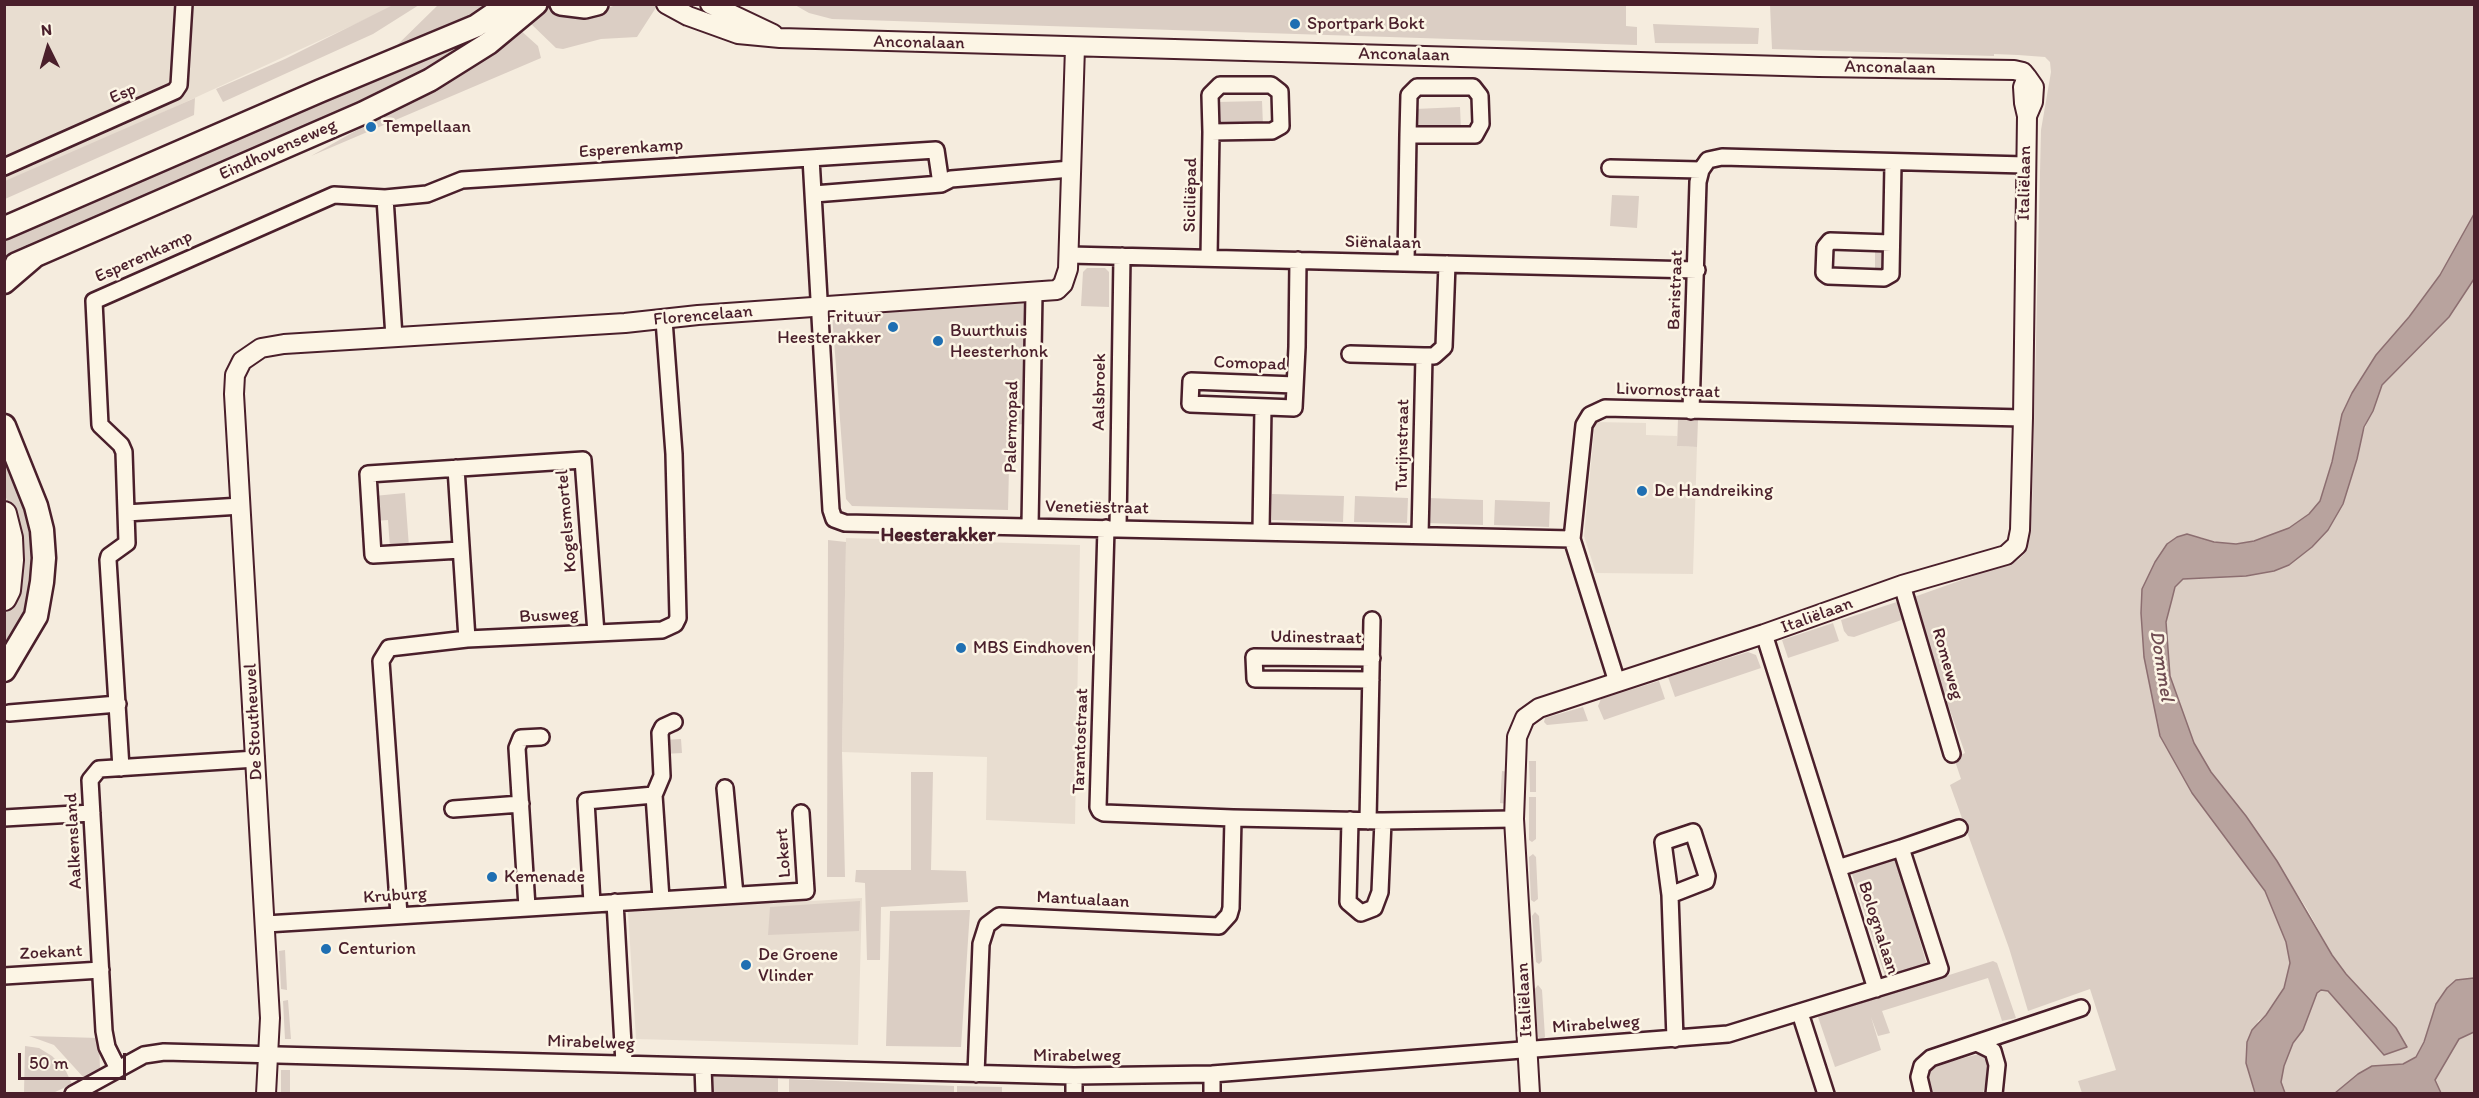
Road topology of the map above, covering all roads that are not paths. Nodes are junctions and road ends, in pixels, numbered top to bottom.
1 (184, 4) edge
2 (508, 4) edge
3 (536, 4) edge
4 (561, 4) edge
5 (597, 4) edge
6 (666, 4) edge
7 (710, 4) edge
8 (780, 38) junction
9 (1075, 47) junction
10 (2027, 77) joint
11 (1211, 132) junction
12 (1408, 135) junction
13 (811, 158) junction
14 (1893, 163) junction
15 (2025, 165) junction
16 (4, 167) edge
17 (1610, 168) dead end
18 (1071, 169) junction
19 (1701, 170) junction
20 (941, 184) junction
21 (813, 194) junction
22 (385, 198) junction
23 (4, 228) edge
24 (1891, 243) junction
25 (1069, 255) junction
26 (1122, 256) junction
27 (32, 258) junction
28 (1209, 258) junction
29 (1298, 260) junction
30 (1406, 263) junction
31 (1447, 264) junction
32 (4, 269) edge
33 (1697, 270) junction
34 (4, 282) edge
35 (1034, 293) junction
36 (821, 306) junction
37 (664, 320) junction
38 (394, 337) junction
39 (1350, 354) dead end
40 (249, 355) joint
41 (1424, 356) junction
42 (1295, 385) junction
43 (1263, 407) junction
44 (1691, 411) junction
45 (2023, 418) junction
46 (4, 426) edge
47 (456, 468) junction
48 (241, 506) junction
49 (4, 513) edge
50 (126, 513) junction
51 (1030, 526) junction
52 (1112, 528) junction
53 (1261, 531) junction
54 (1420, 536) junction
55 (1572, 539) junction
56 (460, 550) junction
57 (1902, 585) junction
58 (4, 598) edge
59 (1372, 620) dead end
60 (596, 633) junction
61 (1764, 634) junction
62 (467, 639) junction
63 (1372, 658) junction
64 (4, 670) edge
65 (1371, 681) junction
66 (1617, 682) junction
67 (118, 704) junction
68 (9, 713) dead end
69 (674, 722) dead end
70 (541, 736) dead end
71 (1952, 754) dead end
72 (256, 759) junction
73 (121, 768) junction
74 (725, 788) dead end
75 (654, 795) junction
76 (521, 804) junction
77 (453, 809) dead end
78 (92, 813) junction
79 (801, 813) dead end
80 (4, 818) edge
81 (1233, 818) junction
82 (1514, 819) junction
83 (1350, 820) junction
84 (1376, 821) junction
85 (1959, 828) dead end
86 (1901, 848) junction
87 (1838, 868) junction
88 (806, 891) joint
89 (735, 895) junction
90 (1670, 895) dead end
91 (661, 899) junction
92 (615, 902) junction
93 (592, 903) junction
94 (527, 907) junction
95 (399, 915) junction
96 (266, 924) junction
97 (101, 970) junction
98 (4, 976) edge
99 (1876, 989) junction
100 (2081, 1008) dead end
101 (1800, 1012) junction
102 (1675, 1039) junction
103 (1977, 1043) junction
104 (1528, 1049) junction
105 (269, 1055) junction
106 (624, 1064) junction
107 (703, 1067) junction
108 (118, 1069) junction
109 (976, 1074) junction
110 (1212, 1074) junction
111 (1074, 1076) junction
112 (73, 1094) edge
113 (266, 1094) edge
114 (704, 1094) edge
115 (1074, 1094) edge
116 (1212, 1094) edge
117 (1530, 1094) edge
118 (1826, 1094) edge
119 (1923, 1094) edge
120 (1994, 1094) edge

1 - 16 street, Esp
2 - 23 main road, Eindhovenseweg
3 - 27 main road, Eindhovenseweg
4 - 5 main road
6 - 8 street, Anconalaan
7 - 8 street, Anconalaan
8 - 9 street, Anconalaan
9 - 10 street, Anconalaan
9 - 18 street, Florencelaan
10 - 15 street, Italiëlaan
11 - 11 street, Siciliëpad
11 - 28 street, Siciliëpad
12 - 12 street
12 - 30 street
13 - 20 street, Esperenkamp
13 - 21 street
13 - 22 street, Esperenkamp
14 - 15 street
14 - 19 street
14 - 24 street
15 - 45 street, Italiëlaan
17 - 19 street
18 - 20 street
18 - 25 street, Florencelaan
19 - 33 street, Baristraat
20 - 21 street
21 - 36 street
22 - 38 street
22 - 50 street, Esperenkamp
24 - 24 street
25 - 26 street, Siënalaan
25 - 35 street, Florencelaan
26 - 28 street, Siënalaan
26 - 52 street, Aalsbroek
27 - 32 main road, Eindhovenseweg
27 - 34 main road
28 - 29 street, Siënalaan
29 - 30 street, Siënalaan
29 - 42 street, Comopad
30 - 31 street, Siënalaan
31 - 33 street, Siënalaan
31 - 41 street
33 - 44 street, Baristraat
35 - 36 street, Florencelaan
35 - 51 street, Palermopad
36 - 37 street, Florencelaan
36 - 51 street, Venetiëstraat
37 - 38 street, Florencelaan
37 - 60 street, Busweg
38 - 40 street, Florencelaan
39 - 41 street
40 - 48 street, De Stoutheuvel
41 - 54 street, Turijnstraat
42 - 43 street, Comopad
42 - 43 street, Comopad
43 - 53 street
44 - 45 street, Livornostraat
44 - 55 street, Livornostraat
45 - 57 street, Italiëlaan
46 - 64 main road
47 - 56 street
47 - 56 street, Kogelsmortel
47 - 60 street, Kogelsmortel
48 - 50 street
48 - 72 street, De Stoutheuvel
49 - 58 highway
50 - 67 street, Esperenkamp
51 - 52 street, Venetiëstraat
52 - 53 street, Venetiëstraat
52 - 81 street, Tarantostraat
53 - 54 street, Venetiëstraat
54 - 55 street, Venetiëstraat
55 - 66 street, Livornostraat
56 - 62 street
57 - 61 street, Italiëlaan
57 - 71 street, Romeweg
59 - 63 street, Udinestraat
60 - 62 street, Busweg
61 - 66 street, Italiëlaan
61 - 87 street, Bolognalaan
62 - 95 street, Busweg
63 - 65 street, Udinestraat
63 - 65 street, Udinestraat
65 - 84 street, Udinestraat
66 - 82 street, Italiëlaan
67 - 68 street
67 - 73 street, Esperenkamp
69 - 75 street
70 - 76 street
72 - 73 street, Aalkensland
72 - 96 street, De Stoutheuvel
73 - 78 street, Aalkensland
74 - 89 street
75 - 91 street
75 - 93 street
76 - 77 street
76 - 94 street
78 - 80 street
78 - 97 street, Aalkensland
79 - 88 street, Lokert
81 - 83 street, Tarantostraat
81 - 109 street, Mantualaan
82 - 84 street, Tarantostraat
82 - 104 street, Italiëlaan
83 - 84 street, Tarantostraat
83 - 84 street
85 - 86 street, Bolognalaan
86 - 87 street, Bolognalaan
86 - 99 street, Bolognalaan
87 - 99 street, Bolognalaan
88 - 89 street, Kruburg
89 - 91 street, Kruburg
90 - 102 street
91 - 92 street, Kruburg
92 - 93 street, Kruburg
92 - 106 street
93 - 94 street, Kruburg
94 - 95 street, Kruburg
95 - 96 street, Kruburg
96 - 105 street, De Stoutheuvel
97 - 98 street, Zoekant
97 - 108 street, Aalkensland
99 - 101 street, Mirabelweg
100 - 103 street
101 - 102 street, Mirabelweg
101 - 118 street
102 - 104 street, Mirabelweg
103 - 119 street
103 - 120 street
104 - 110 street, Mirabelweg
104 - 117 street, Italiëlaan
105 - 106 street, Mirabelweg
105 - 108 street, Mirabelweg
105 - 113 street, De Stoutheuvel
106 - 107 street, Mirabelweg
107 - 109 street, Mirabelweg
107 - 114 street
108 - 112 street, Mirabelweg
109 - 111 street, Mirabelweg
110 - 111 street, Mirabelweg
110 - 116 street
111 - 115 street

